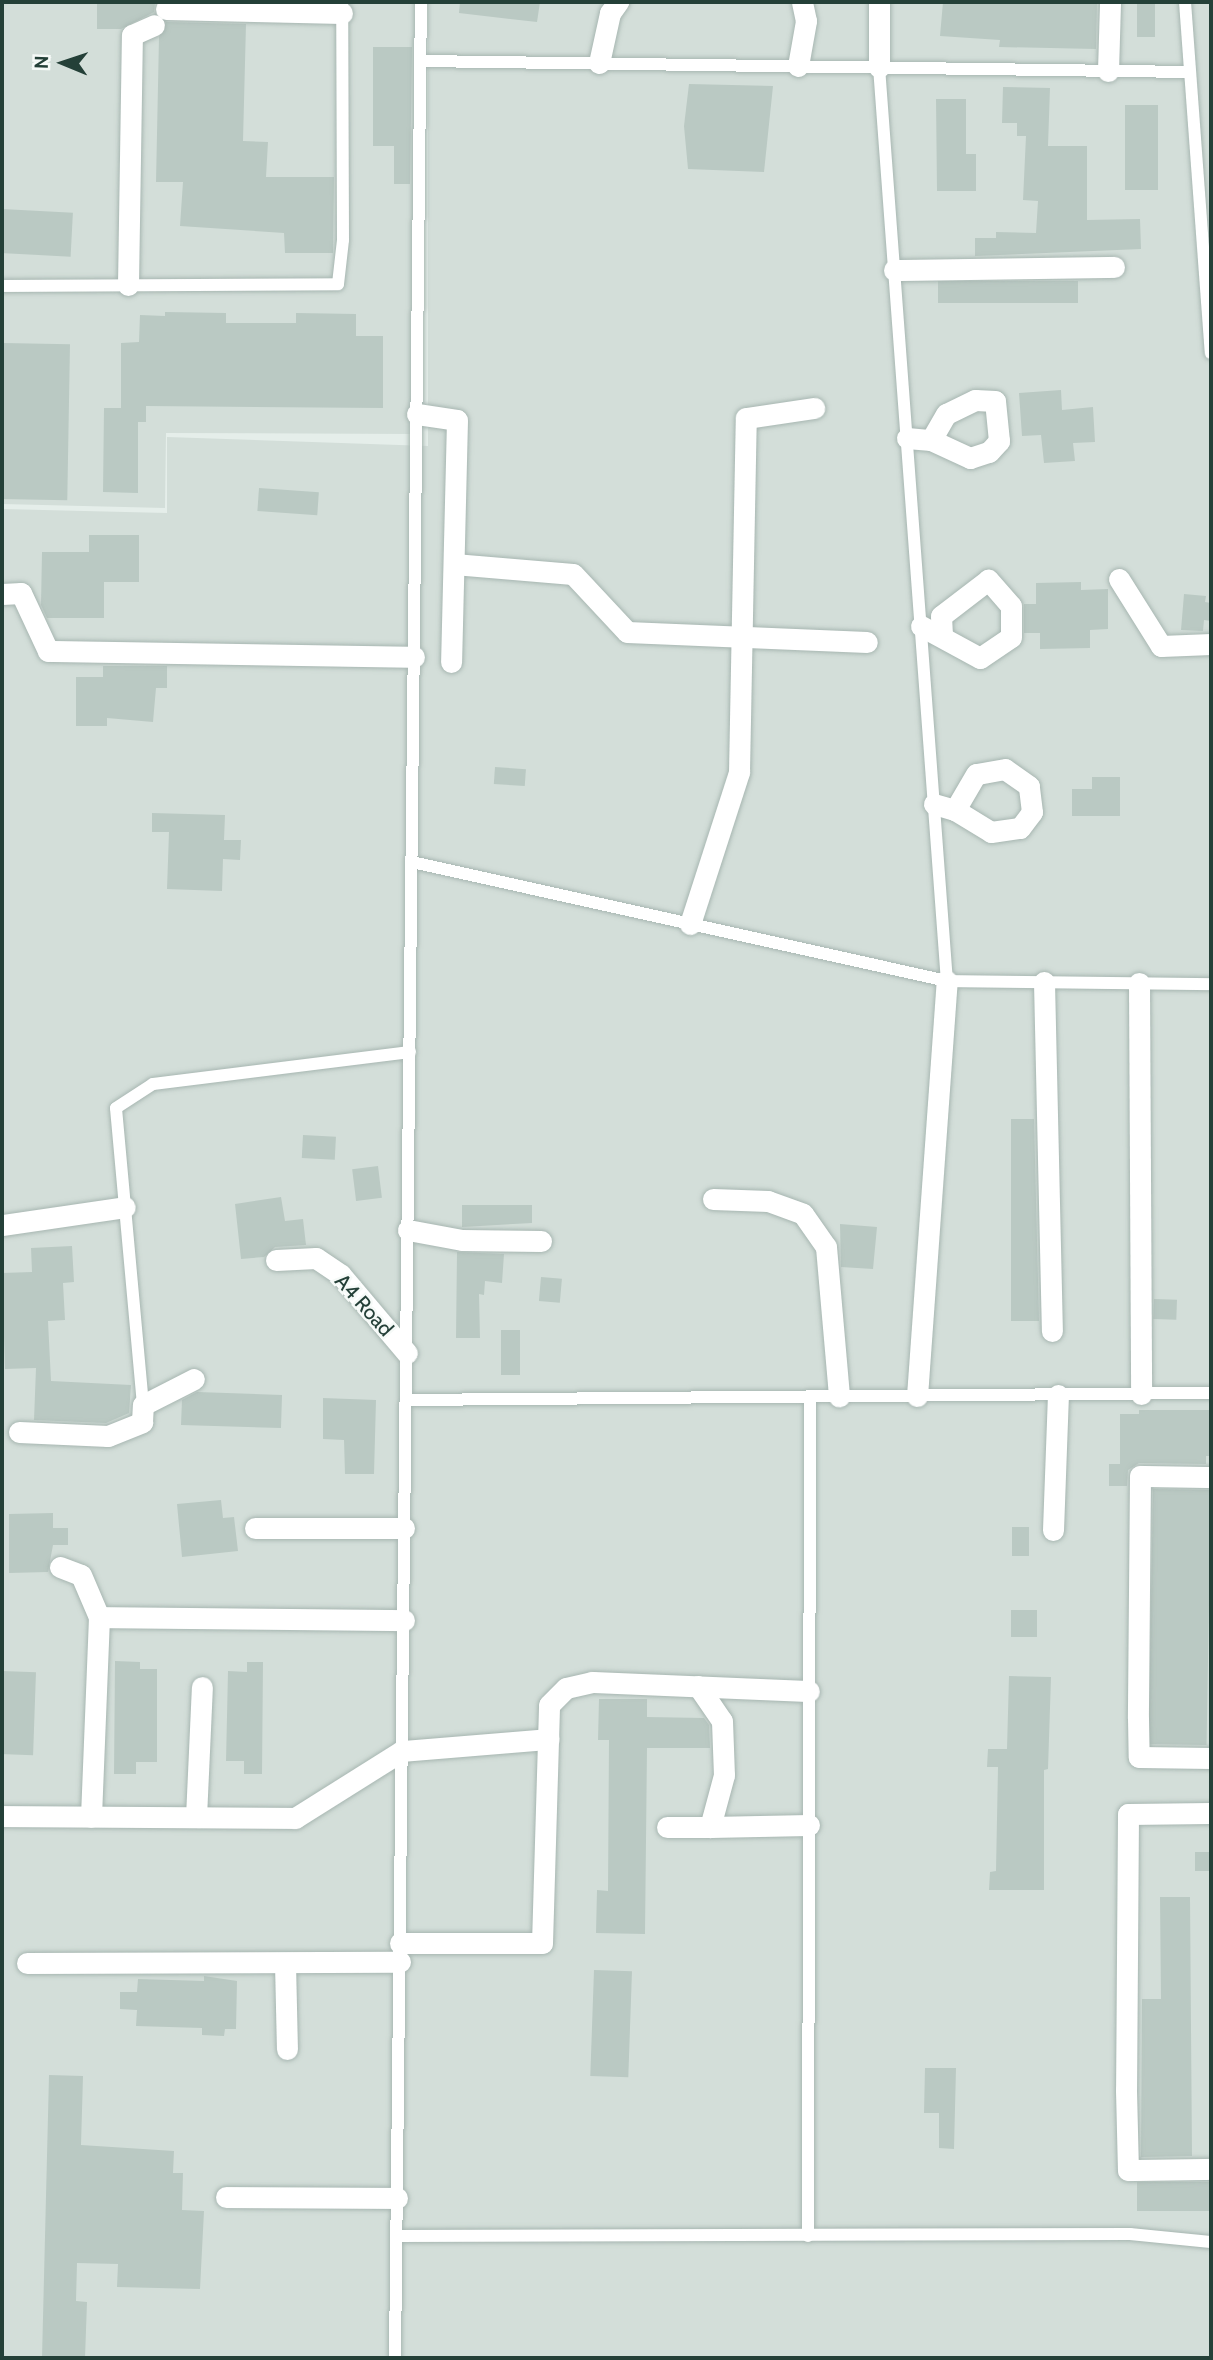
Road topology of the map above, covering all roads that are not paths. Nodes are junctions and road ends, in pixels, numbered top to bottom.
1 (421, 2) edge
2 (618, 2) edge
3 (802, 2) edge
4 (879, 2) edge
5 (1110, 2) edge
6 (1185, 2) edge
7 (342, 7) edge
8 (163, 13) edge
9 (421, 61) junction
10 (599, 63) junction
11 (797, 66) junction
12 (879, 68) junction
13 (1108, 71) junction
14 (1188, 72) junction
15 (1114, 267) dead end
16 (894, 270) junction
17 (128, 285) junction
18 (2, 286) edge
19 (1211, 353) edge
20 (814, 408) dead end
21 (417, 414) junction
22 (907, 438) junction
23 (932, 440) dead end
24 (454, 564) junction
25 (1119, 579) dead end
26 (2, 594) edge
27 (921, 626) junction
28 (942, 636) dead end
29 (742, 637) junction
30 (867, 642) dead end
31 (1211, 644) edge
32 (414, 657) junction
33 (452, 662) dead end
34 (412, 862) junction
35 (690, 924) junction
36 (947, 981) junction
37 (1044, 982) junction
38 (1139, 983) junction
39 (1211, 984) edge
40 (410, 1052) junction
41 (713, 1199) dead end
42 (125, 1207) junction
43 (2, 1225) edge
44 (408, 1230) junction
45 (541, 1241) dead end
46 (276, 1260) dead end
47 (1052, 1331) dead end
48 (407, 1353) junction
49 (194, 1379) dead end
50 (1211, 1393) edge
51 (1141, 1394) junction
52 (1058, 1395) junction
53 (839, 1396) junction
54 (917, 1396) junction
55 (810, 1397) junction
56 (406, 1400) junction
57 (143, 1405) junction
58 (19, 1432) dead end
59 (1211, 1477) edge
60 (255, 1528) dead end
61 (404, 1528) junction
62 (1053, 1530) dead end
63 (60, 1567) dead end
64 (99, 1617) junction
65 (404, 1620) junction
66 (698, 1686) junction
67 (202, 1687) dead end
68 (809, 1691) junction
69 (548, 1739) junction
70 (402, 1751) junction
71 (1211, 1758) edge
72 (1211, 1813) edge
73 (2, 1816) edge
74 (91, 1816) junction
75 (196, 1817) junction
76 (809, 1825) junction
77 (667, 1827) dead end
78 (710, 1827) junction
79 (400, 1952) junction
80 (27, 1963) dead end
81 (285, 1963) junction
82 (287, 2049) dead end
83 (1211, 2169) edge
84 (226, 2197) dead end
85 (397, 2198) junction
86 (397, 2236) junction
87 (808, 2236) junction
88 (1211, 2242) edge
89 (396, 2358) edge

1 - 9 lane
2 - 10 street
3 - 11 street
4 - 12 street
5 - 13 street
6 - 14 lane
7 - 8 street
7 - 17 lane
8 - 17 street
9 - 10 lane
9 - 21 lane
10 - 11 lane
11 - 12 lane
12 - 13 lane
12 - 16 lane
13 - 14 lane
14 - 19 lane
15 - 16 street
16 - 22 lane
17 - 18 lane
20 - 29 street
21 - 24 street
21 - 32 lane
22 - 23 street
22 - 27 lane
24 - 29 street
24 - 33 street
25 - 31 street
26 - 32 street
27 - 28 street
27 - 36 lane
29 - 30 street
29 - 35 street
32 - 34 lane
34 - 35 lane
34 - 40 lane
35 - 36 lane
36 - 37 lane
36 - 54 street
37 - 38 lane
37 - 47 street
38 - 39 lane
38 - 51 street
40 - 42 lane
40 - 44 lane
41 - 53 street
42 - 43 street
42 - 57 lane
44 - 45 street
44 - 48 lane
46 - 48 street, A4 Road
48 - 56 lane
49 - 57 street
50 - 51 lane
51 - 52 lane
52 - 54 lane
52 - 62 street
53 - 54 lane
53 - 55 lane
55 - 56 lane
55 - 68 lane
56 - 61 lane
57 - 58 street
59 - 71 street
60 - 61 street
61 - 65 lane
63 - 64 street
64 - 65 street
64 - 74 street
65 - 70 lane
66 - 68 street
66 - 69 street
66 - 78 street
67 - 75 street
68 - 76 lane
69 - 70 street
69 - 79 street
70 - 75 street
70 - 79 lane
72 - 83 street
73 - 74 street
74 - 75 street
76 - 78 street
76 - 87 lane
77 - 78 street
79 - 81 street
79 - 85 lane
80 - 81 street
81 - 82 street
84 - 85 street
85 - 86 lane
86 - 87 lane
86 - 89 lane
87 - 88 lane

